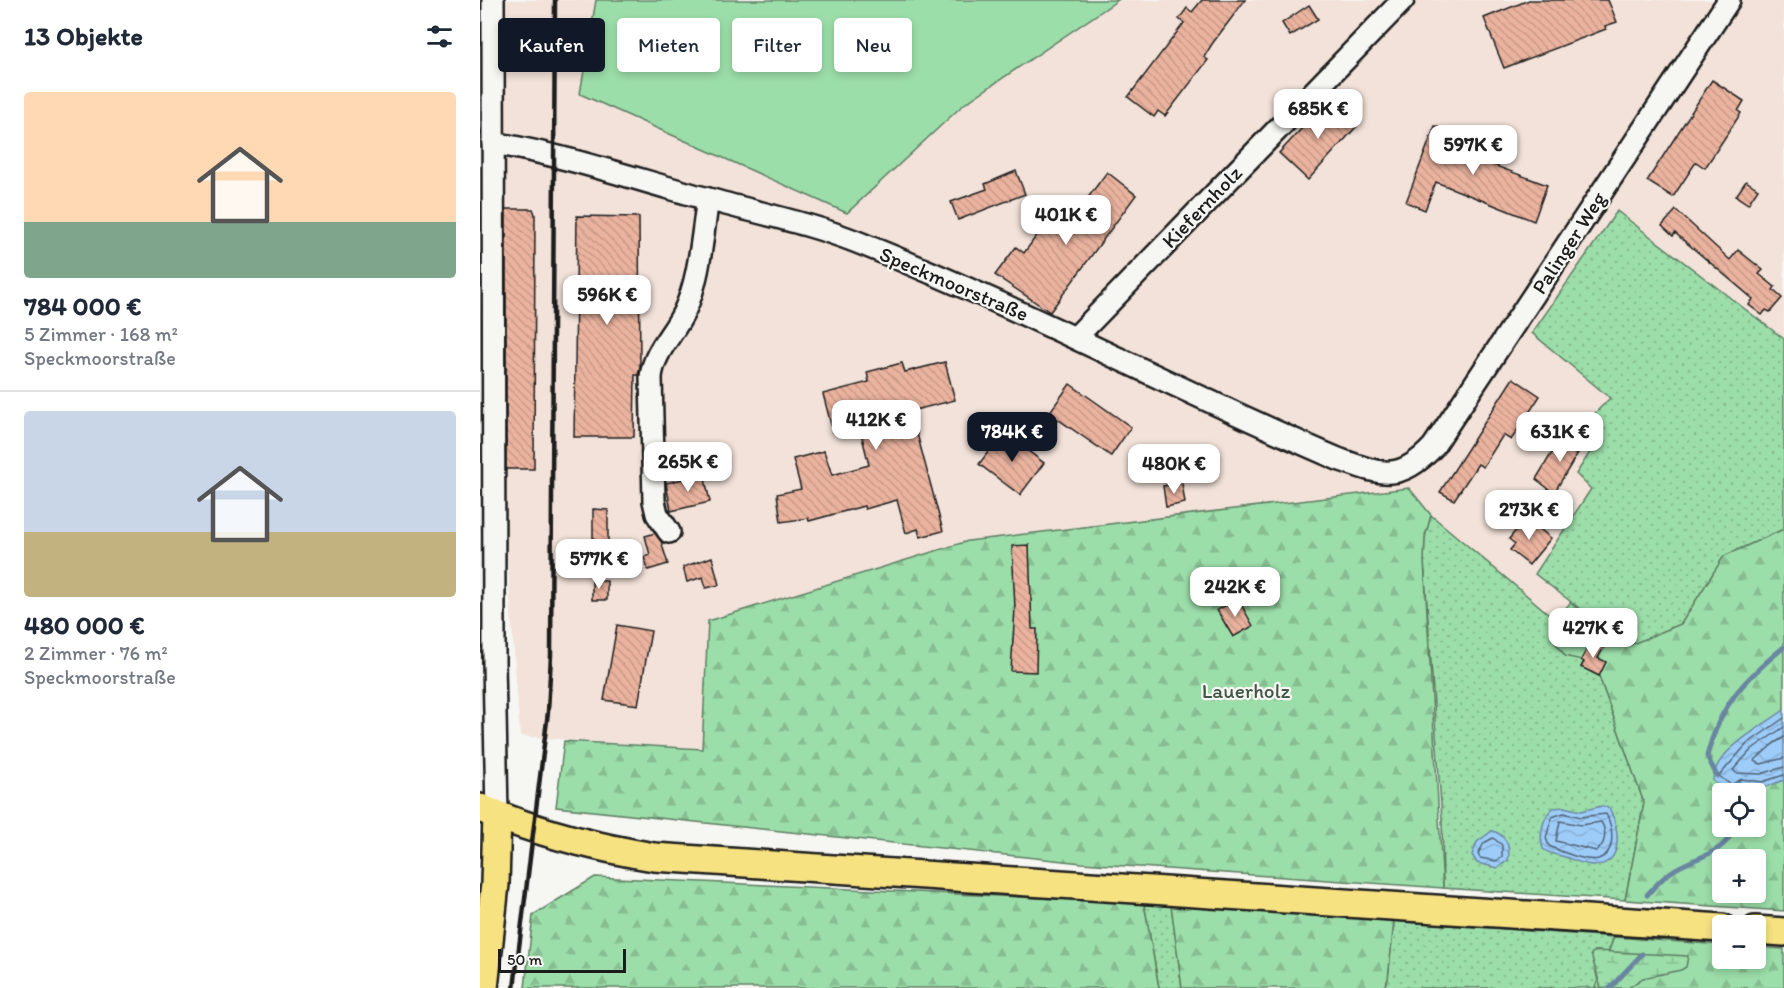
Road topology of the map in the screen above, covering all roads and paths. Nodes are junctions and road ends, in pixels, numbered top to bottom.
1 (493, 0) edge
2 (1403, 0) edge
3 (1729, 0) edge
4 (493, 142) junction
5 (708, 199) junction
6 (1077, 337) junction
7 (1397, 473) joint
8 (669, 532) dead end
9 (489, 812) edge
10 (1712, 927) edge
11 (1766, 931) edge
12 (1784, 932) edge
13 (484, 988) edge

1 - 4 street
2 - 6 street, Kiefernholz
3 - 7 street, Palinger Weg
4 - 5 street, Speckmoorstraße
4 - 9 street
5 - 6 street, Speckmoorstraße
5 - 8 street
6 - 7 street, Speckmoorstraße
9 - 10 main road
9 - 13 main road
11 - 12 main road

